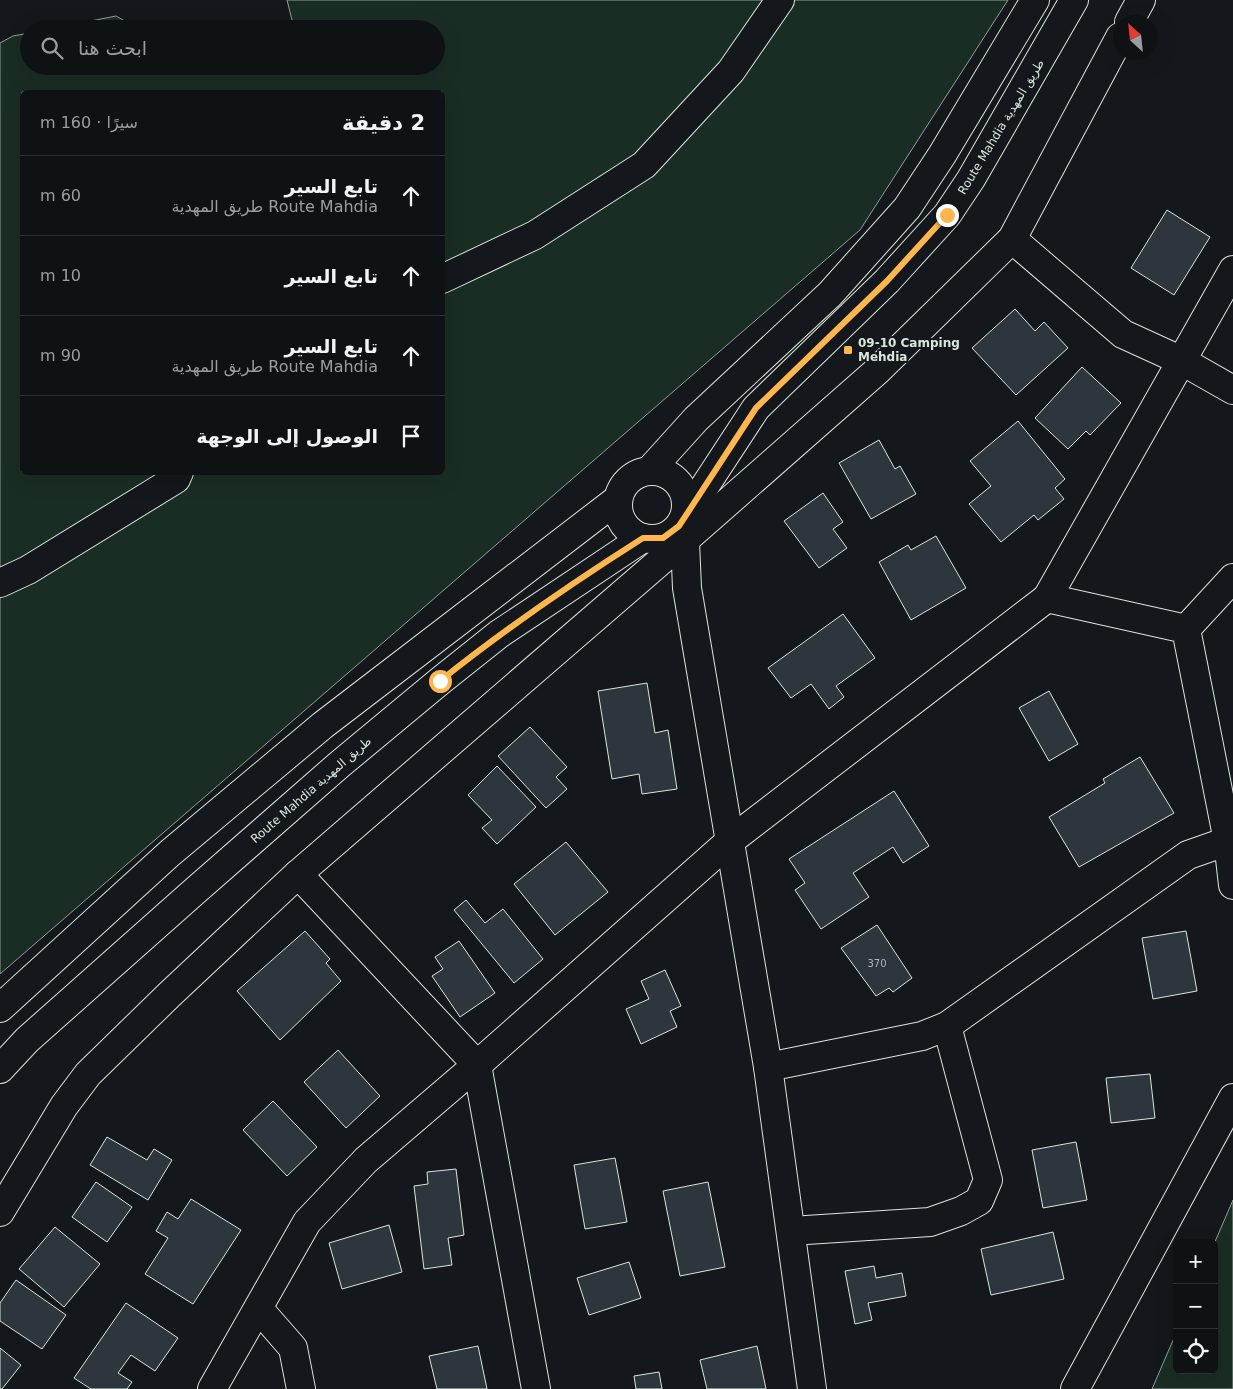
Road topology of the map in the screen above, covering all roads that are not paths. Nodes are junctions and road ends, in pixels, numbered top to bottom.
1 (780, 0) edge
2 (1035, 0) edge
3 (1074, 0) edge
4 (1141, 0) edge
5 (1133, 15) edge
6 (1113, 50) edge
7 (1012, 239) junction
8 (1233, 270) edge
9 (445, 278) edge
10 (1182, 361) junction
11 (1233, 390) edge
12 (649, 471) junction
13 (178, 475) edge
14 (618, 499) junction
15 (685, 528) junction
16 (653, 545) junction
17 (1233, 578) edge
18 (0, 583) edge
19 (687, 588) junction
20 (1047, 598) junction
21 (1186, 629) junction
22 (730, 841) junction
23 (1228, 841) junction
24 (298, 874) junction
25 (1233, 885) edge
26 (0, 1008) edge
27 (947, 1026) junction
28 (477, 1065) junction
29 (768, 1067) junction
30 (0, 1069) edge
31 (1233, 1098) edge
32 (0, 1212) edge
33 (791, 1231) junction
34 (259, 1309) junction
35 (212, 1389) edge
36 (301, 1389) edge
37 (536, 1389) edge
38 (812, 1389) edge
39 (1076, 1389) edge

1 - 9 street
2 - 12 street
3 - 15 street, Route Mahdia طريق المهدية
4 - 5 street
6 - 7 street
7 - 10 street
7 - 15 street
8 - 10 street
10 - 11 street
10 - 20 street
12 - 14 street
12 - 15 street
13 - 18 street
14 - 16 street
14 - 26 street
15 - 16 street
15 - 19 street
16 - 19 street
16 - 24 street
16 - 30 street, Route Mahdia طريق المهدية
17 - 21 street
19 - 22 street
20 - 21 street
20 - 22 street
21 - 23 street
22 - 28 street
22 - 29 street
23 - 25 street
23 - 27 street
24 - 28 street
24 - 32 street
27 - 29 street
27 - 33 street
28 - 34 street
28 - 37 street
29 - 33 street
31 - 39 street
33 - 38 street
34 - 35 street
34 - 36 street

